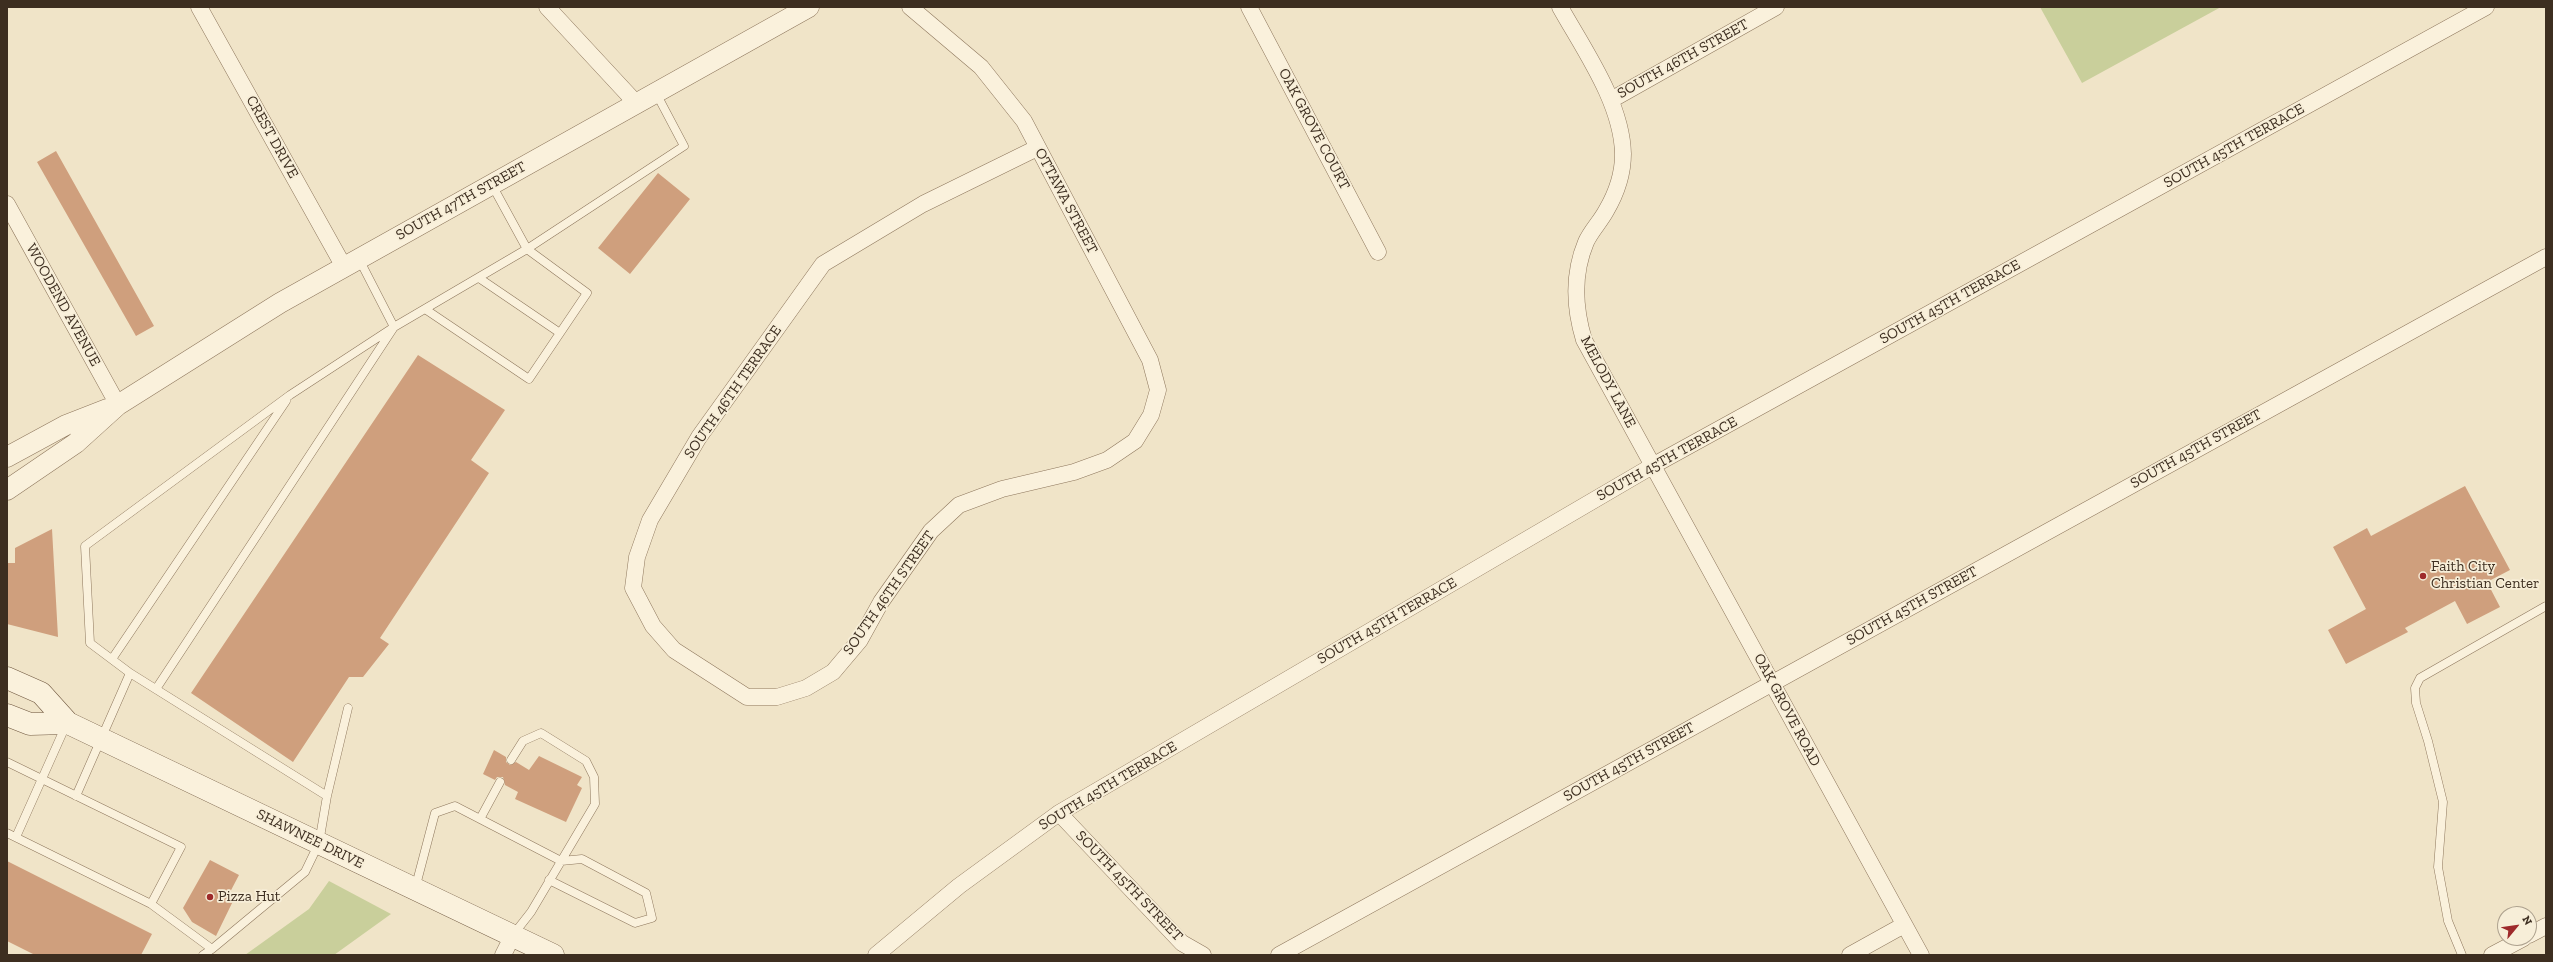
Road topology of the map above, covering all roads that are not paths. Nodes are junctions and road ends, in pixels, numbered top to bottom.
1 (199, 7) edge
2 (547, 7) edge
3 (810, 7) edge
4 (910, 7) edge
5 (1249, 7) edge
6 (1560, 7) edge
7 (1776, 7) edge
8 (2486, 7) edge
9 (656, 92) junction
10 (1611, 100) junction
11 (636, 103) junction
12 (1037, 148) junction
13 (491, 184) junction
14 (7, 204) edge
15 (527, 249) junction
16 (1378, 252) dead end
17 (2546, 257) edge
18 (352, 263) junction
19 (479, 278) junction
20 (425, 309) junction
21 (394, 327) junction
22 (560, 333) junction
23 (290, 395) junction
24 (118, 405) junction
25 (1142, 429) joint
26 (7, 457) edge
27 (1654, 465) junction
28 (7, 490) edge
29 (2546, 606) edge
30 (112, 659) junction
31 (130, 672) junction
32 (7, 678) edge
33 (1773, 683) junction
34 (156, 689) junction
35 (763, 697) joint
36 (348, 708) dead end
37 (7, 715) edge
38 (68, 723) junction
39 (101, 739) junction
40 (512, 760) dead end
41 (7, 762) edge
42 (43, 780) junction
43 (500, 782) dead end
44 (76, 796) junction
45 (327, 796) junction
46 (1059, 813) junction
47 (480, 819) junction
48 (7, 832) edge
49 (16, 837) junction
50 (319, 843) junction
51 (560, 861) junction
52 (549, 880) junction
53 (415, 890) junction
54 (151, 904) junction
55 (1904, 925) junction
56 (2546, 926) edge
57 (2537, 931) edge
58 (513, 935) junction
59 (2509, 946) edge
60 (212, 948) junction
61 (203, 955) edge
62 (503, 955) edge
63 (553, 955) edge
64 (876, 955) edge
65 (1204, 955) edge
66 (1279, 955) edge
67 (1850, 955) edge
68 (1921, 955) edge
69 (2462, 955) edge
70 (2492, 955) edge

1 - 18 street, CREST DRIVE
2 - 11 street
3 - 9 street, SOUTH 47TH STREET
4 - 12 street, OTTAWA STREET
5 - 16 street, OAK GROVE COURT
6 - 10 street, MELODY LANE
7 - 10 street, SOUTH 46TH STREET
8 - 27 street, SOUTH 45TH TERRACE
9 - 11 street, SOUTH 47TH STREET
9 - 15 lane
10 - 27 street, MELODY LANE
11 - 13 street, SOUTH 47TH STREET
12 - 25 street, OTTAWA STREET
12 - 35 street, SOUTH 46TH TERRACE
13 - 15 lane
13 - 18 street, SOUTH 47TH STREET
14 - 24 street, WOODEND AVENUE
15 - 19 lane
15 - 22 lane
17 - 33 street, SOUTH 45TH STREET
18 - 21 lane
18 - 24 street, SOUTH 47TH STREET
19 - 20 lane
19 - 22 lane
20 - 21 lane
20 - 22 lane
21 - 23 lane
21 - 34 lane
23 - 30 lane
23 - 30 lane
24 - 26 street, SOUTH 47TH STREET
24 - 28 street, SOUTH 47TH STREET
25 - 35 street, SOUTH 46TH STREET
27 - 33 street, OAK GROVE ROAD
27 - 46 street, SOUTH 45TH TERRACE
29 - 69 lane
30 - 31 lane
31 - 34 lane
31 - 39 lane
32 - 38 main road, SHAWNEE DRIVE
33 - 55 street, OAK GROVE ROAD
33 - 66 street, SOUTH 45TH STREET
34 - 45 lane
36 - 45 lane
37 - 38 main road, SHAWNEE DRIVE
38 - 39 main road, SHAWNEE DRIVE
38 - 42 lane
39 - 44 lane
39 - 50 main road, SHAWNEE DRIVE
40 - 51 lane
41 - 42 lane
42 - 44 lane
42 - 49 lane
43 - 47 lane
44 - 54 lane
45 - 50 lane
46 - 64 street, SOUTH 45TH TERRACE
46 - 65 street, SOUTH 45TH STREET
47 - 51 lane
47 - 53 lane
48 - 49 lane
49 - 54 lane
50 - 53 main road, SHAWNEE DRIVE
50 - 60 lane
51 - 52 lane
51 - 52 lane
52 - 58 lane
53 - 58 main road, SHAWNEE DRIVE
54 - 60 lane
55 - 67 street
55 - 68 street, OAK GROVE ROAD
56 - 57 street
58 - 62 street
58 - 63 main road, SHAWNEE DRIVE
59 - 70 street
60 - 61 lane

